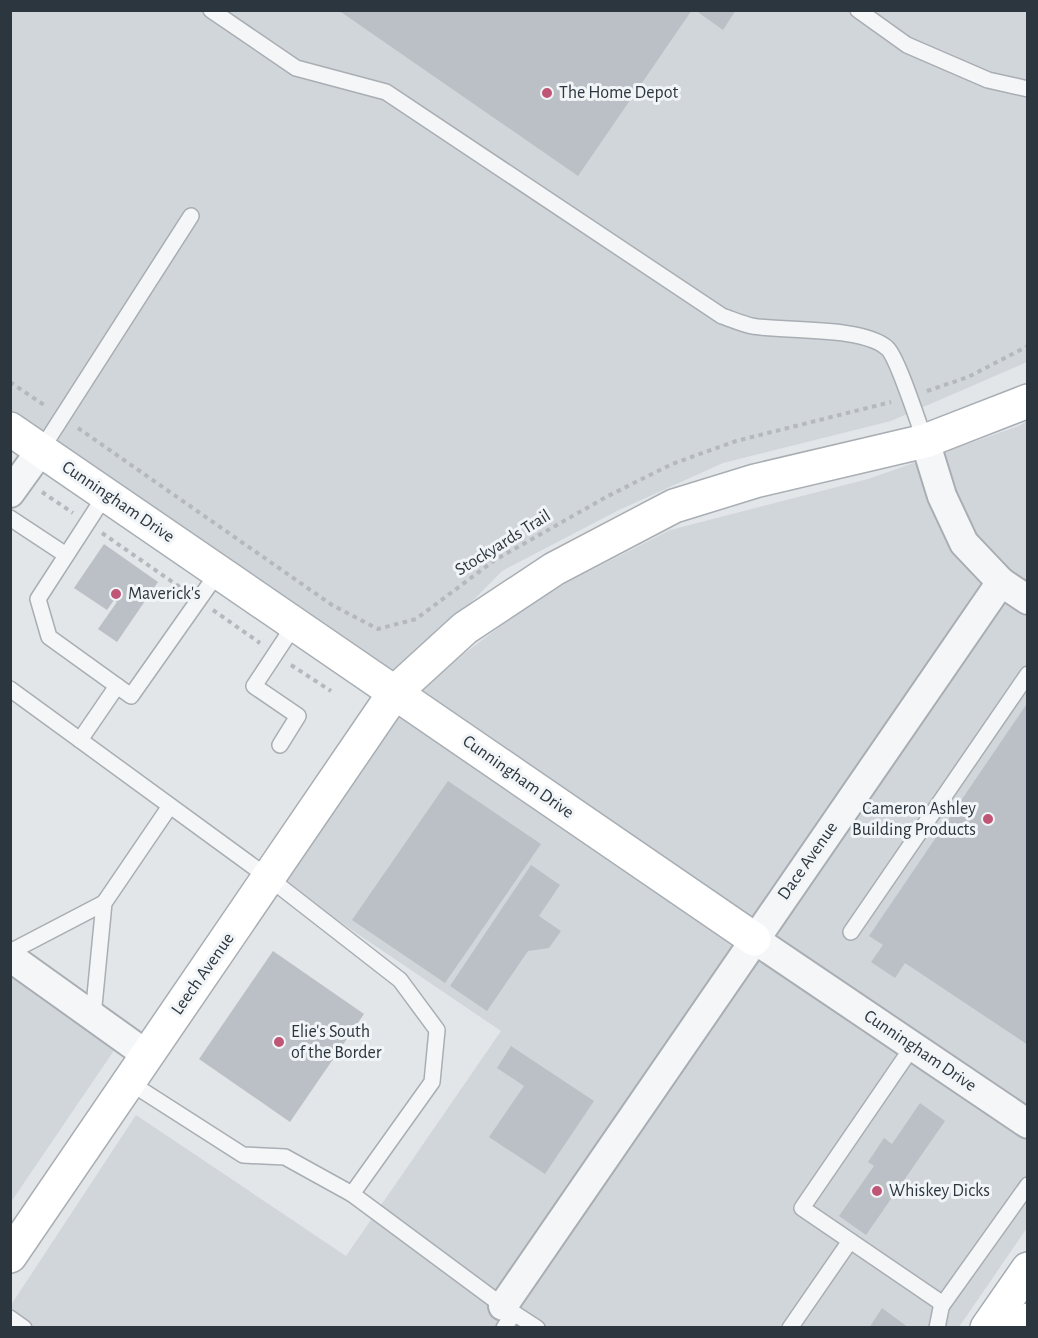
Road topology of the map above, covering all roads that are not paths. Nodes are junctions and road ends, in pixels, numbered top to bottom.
1 (211, 10) edge
2 (858, 10) edge
3 (1028, 90) edge
4 (191, 216) dead end
5 (1028, 401) edge
6 (10, 429) edge
7 (925, 441) junction
8 (41, 450) junction
9 (16, 485) edge
10 (106, 494) junction
11 (10, 518) edge
12 (66, 555) junction
13 (219, 571) junction
14 (1001, 582) junction
15 (1028, 600) edge
16 (296, 624) junction
17 (1028, 674) edge
18 (117, 686) junction
19 (10, 689) edge
20 (395, 692) junction
21 (80, 740) junction
22 (280, 745) dead end
23 (170, 806) junction
24 (269, 878) junction
25 (104, 903) junction
26 (851, 932) dead end
27 (754, 939) junction
28 (10, 952) edge
29 (10, 957) edge
30 (93, 1016) junction
31 (913, 1046) junction
32 (147, 1054) junction
33 (129, 1082) junction
34 (1028, 1124) edge
35 (1028, 1185) edge
36 (352, 1194) junction
37 (850, 1241) junction
38 (10, 1256) edge
39 (1028, 1269) edge
40 (942, 1303) junction
41 (507, 1315) edge
42 (10, 1318) edge
43 (1028, 1320) edge
44 (24, 1328) edge
45 (537, 1328) edge
46 (790, 1328) edge
47 (936, 1328) edge
48 (987, 1328) edge
49 (1022, 1328) edge

1 - 7 lane
2 - 3 lane
4 - 8 lane
5 - 7 main road
6 - 8 main road, Cunningham Drive
7 - 14 street
7 - 20 main road, Leech Avenue
8 - 9 street
8 - 10 main road, Cunningham Drive
10 - 12 lane
10 - 13 main road, Cunningham Drive
11 - 12 lane
12 - 18 lane
13 - 16 main road, Cunningham Drive
13 - 18 lane
14 - 15 street
14 - 27 street, Dace Avenue
16 - 20 main road, Cunningham Drive
16 - 22 lane
17 - 26 lane
18 - 21 lane
19 - 21 lane
20 - 24 main road, Leech Avenue
20 - 27 main road, Cunningham Drive
21 - 23 lane
23 - 24 lane
23 - 25 lane
24 - 32 main road, Leech Avenue
24 - 36 lane
25 - 28 lane
25 - 30 lane
27 - 31 street, Cunningham Drive
27 - 41 street, Dace Avenue
29 - 30 street
30 - 32 street
31 - 34 street, Cunningham Drive
31 - 37 lane
32 - 33 main road, Leech Avenue
33 - 36 lane
33 - 38 main road, Leech Avenue
35 - 40 lane
36 - 41 lane
37 - 40 lane
37 - 46 lane
39 - 48 main road
40 - 47 lane
41 - 45 lane
42 - 44 lane
43 - 49 main road

